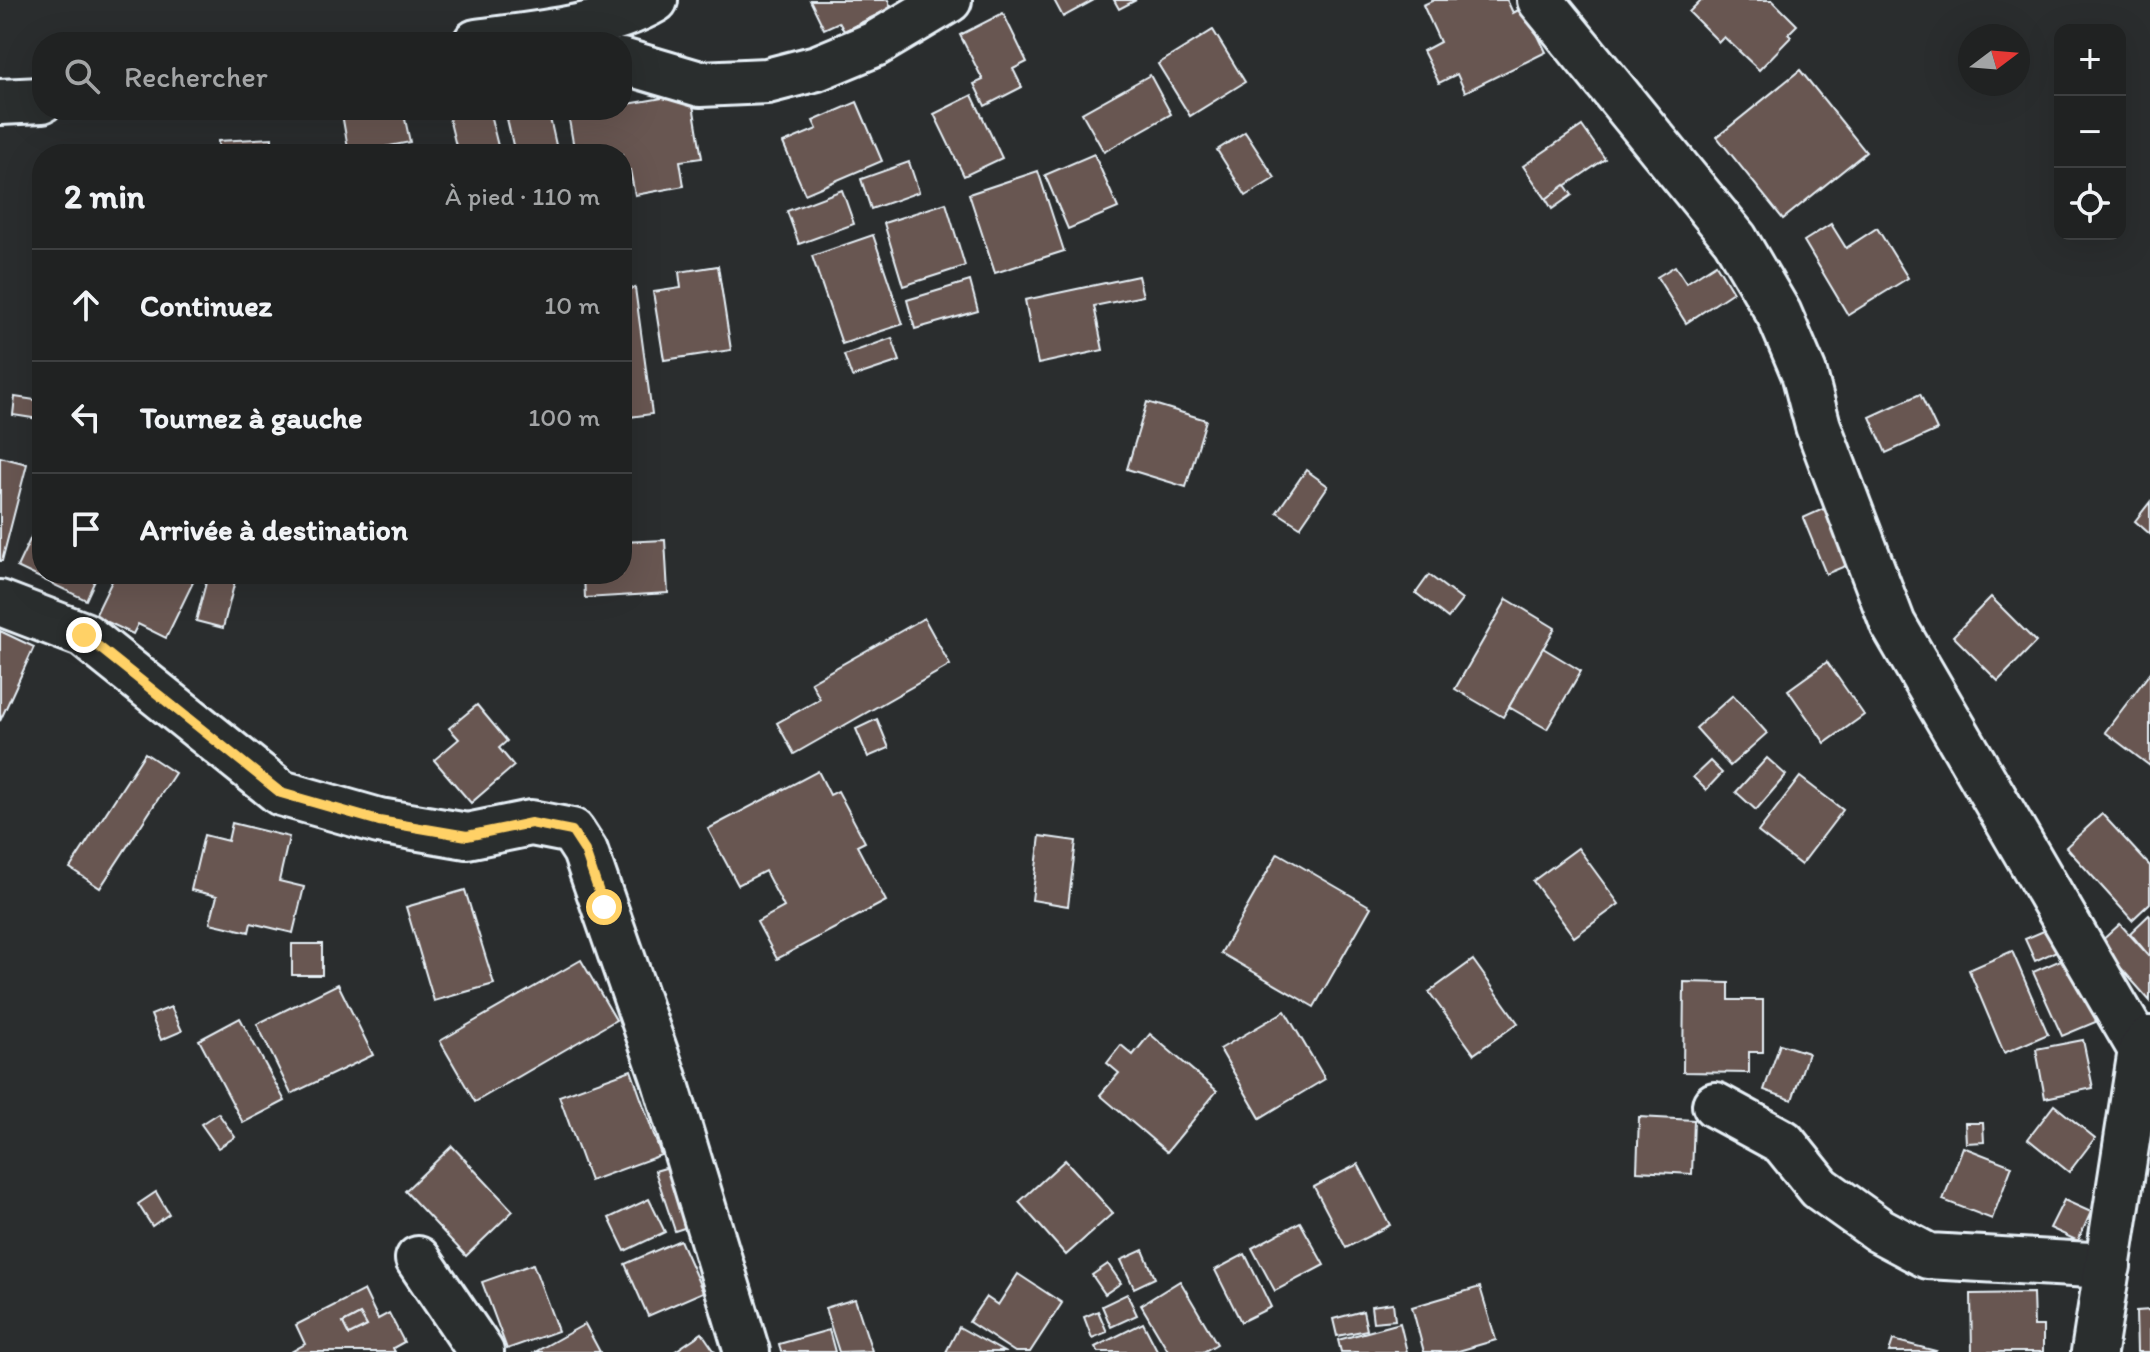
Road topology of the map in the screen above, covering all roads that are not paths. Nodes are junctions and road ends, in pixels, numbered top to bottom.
1 (655, 0) edge
2 (949, 0) edge
3 (1540, 0) edge
4 (566, 32) edge
5 (632, 64) edge
6 (32, 100) edge
7 (0, 102) edge
8 (0, 603) edge
9 (2145, 1045) edge
10 (1715, 1105) dead end
11 (418, 1259) dead end
12 (2108, 1266) junction
13 (481, 1352) edge
14 (747, 1352) edge
15 (2094, 1352) edge

1 - 4 street
2 - 5 street
3 - 9 street
6 - 7 street
8 - 14 street
9 - 12 street
10 - 12 street
11 - 13 street
12 - 15 street

